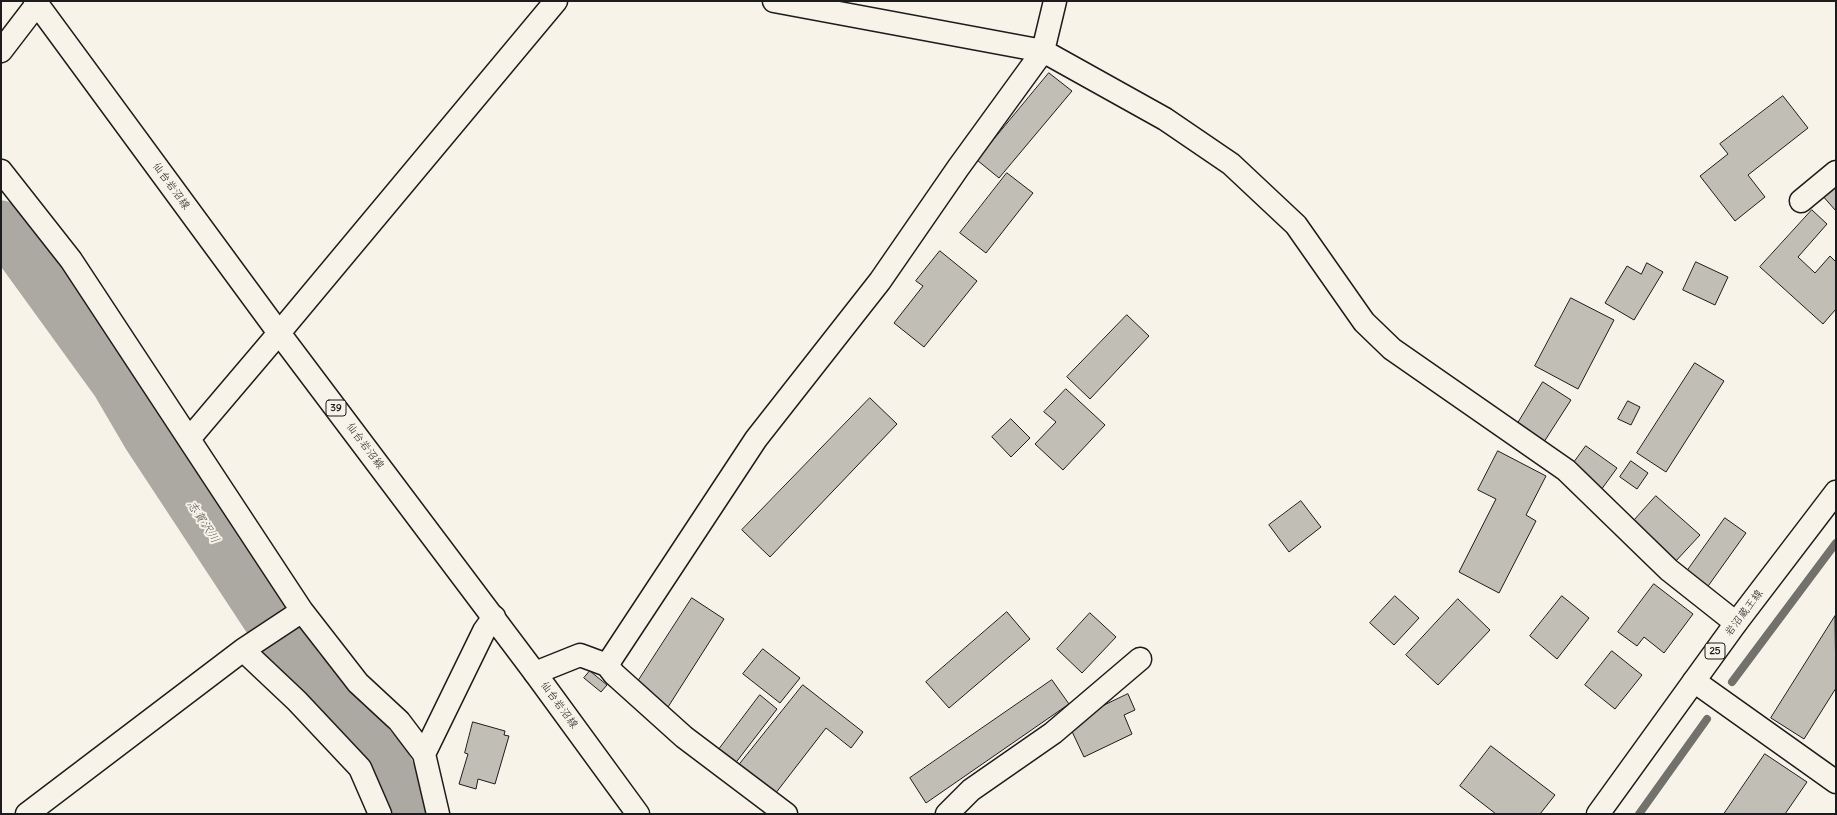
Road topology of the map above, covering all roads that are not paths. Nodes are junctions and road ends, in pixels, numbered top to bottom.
1 (556, 1) edge
2 (774, 1) edge
3 (1055, 1) edge
4 (36, 2) edge
5 (1, 51) edge
6 (1043, 51) junction
7 (1, 171) edge
8 (1836, 172) edge
9 (1801, 201) dead end
10 (279, 333) junction
11 (189, 439) junction
12 (1836, 492) edge
13 (297, 614) junction
14 (494, 617) junction
15 (1736, 623) junction
16 (249, 646) junction
17 (1140, 659) dead end
18 (536, 673) junction
19 (617, 675) junction
20 (1694, 681) junction
21 (424, 754) junction
22 (1836, 782) edge
23 (27, 814) edge
24 (380, 814) edge
25 (438, 814) edge
26 (638, 814) edge
27 (786, 814) edge
28 (947, 814) edge
29 (1598, 814) edge

1 - 10 street
2 - 6 street
3 - 6 street
4 - 5 street
4 - 10 street, 仙台岩沼線 / 39
6 - 15 street
6 - 19 street
7 - 11 street
8 - 9 street
10 - 11 street
10 - 14 street, 仙台岩沼線 / 39
11 - 13 street
12 - 15 street, 岩沼蔵王線 / 25
13 - 16 street
13 - 21 street
14 - 18 street, 仙台岩沼線 / 39
14 - 21 street
15 - 20 street, 岩沼蔵王線 / 25
16 - 23 street
16 - 24 street
17 - 28 street
18 - 19 street
18 - 26 street, 仙台岩沼線 / 39
19 - 27 street
20 - 22 street
20 - 29 street, 岩沼蔵王線 / 25
21 - 25 street

